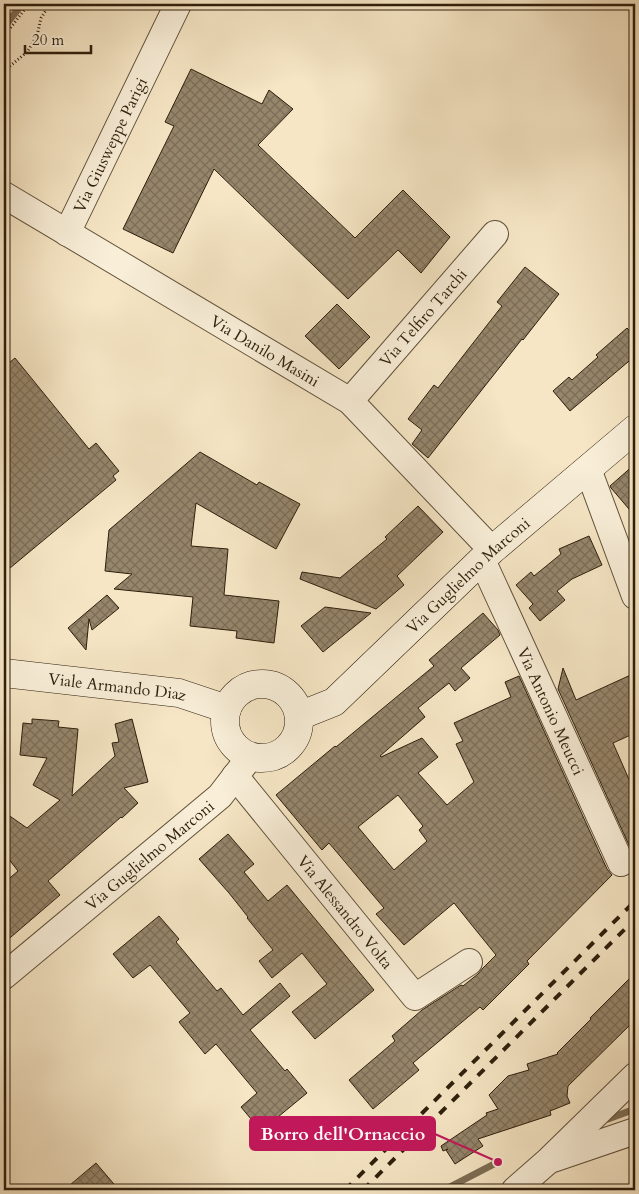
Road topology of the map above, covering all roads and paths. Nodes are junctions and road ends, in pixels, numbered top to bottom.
1 (29, 4) edge
2 (50, 4) edge
3 (178, 4) edge
4 (4, 36) edge
5 (4, 75) edge
6 (4, 195) edge
7 (67, 233) junction
8 (496, 234) dead end
9 (350, 400) junction
10 (635, 429) edge
11 (588, 469) junction
12 (487, 555) junction
13 (635, 596) edge
14 (4, 673) edge
15 (227, 709) junction
16 (299, 716) junction
17 (243, 766) junction
18 (621, 863) dead end
19 (469, 962) dead end
20 (4, 976) edge
21 (635, 1076) edge
22 (635, 1131) edge
23 (548, 1161) junction
24 (515, 1190) edge

1 - 4 path
2 - 5 path
3 - 7 street, Via Giusweppe Parigi
6 - 7 street, Via Danilo Masini
7 - 9 street, Via Danilo Masini
8 - 9 street, Via Telfiro Tarchi
9 - 12 street, Via Danilo Masini
10 - 11 street, Via Guglielmo Marconi
11 - 12 street, Via Guglielmo Marconi
11 - 13 street
12 - 16 street, Via Guglielmo Marconi
12 - 18 street, Via Antonio Meucci
14 - 15 street, Viale Armando Diaz
15 - 16 street
15 - 17 street
16 - 17 street
17 - 19 street, Via Alessandro Volta
17 - 20 street, Via Guglielmo Marconi
21 - 23 street
22 - 23 street
23 - 24 street

